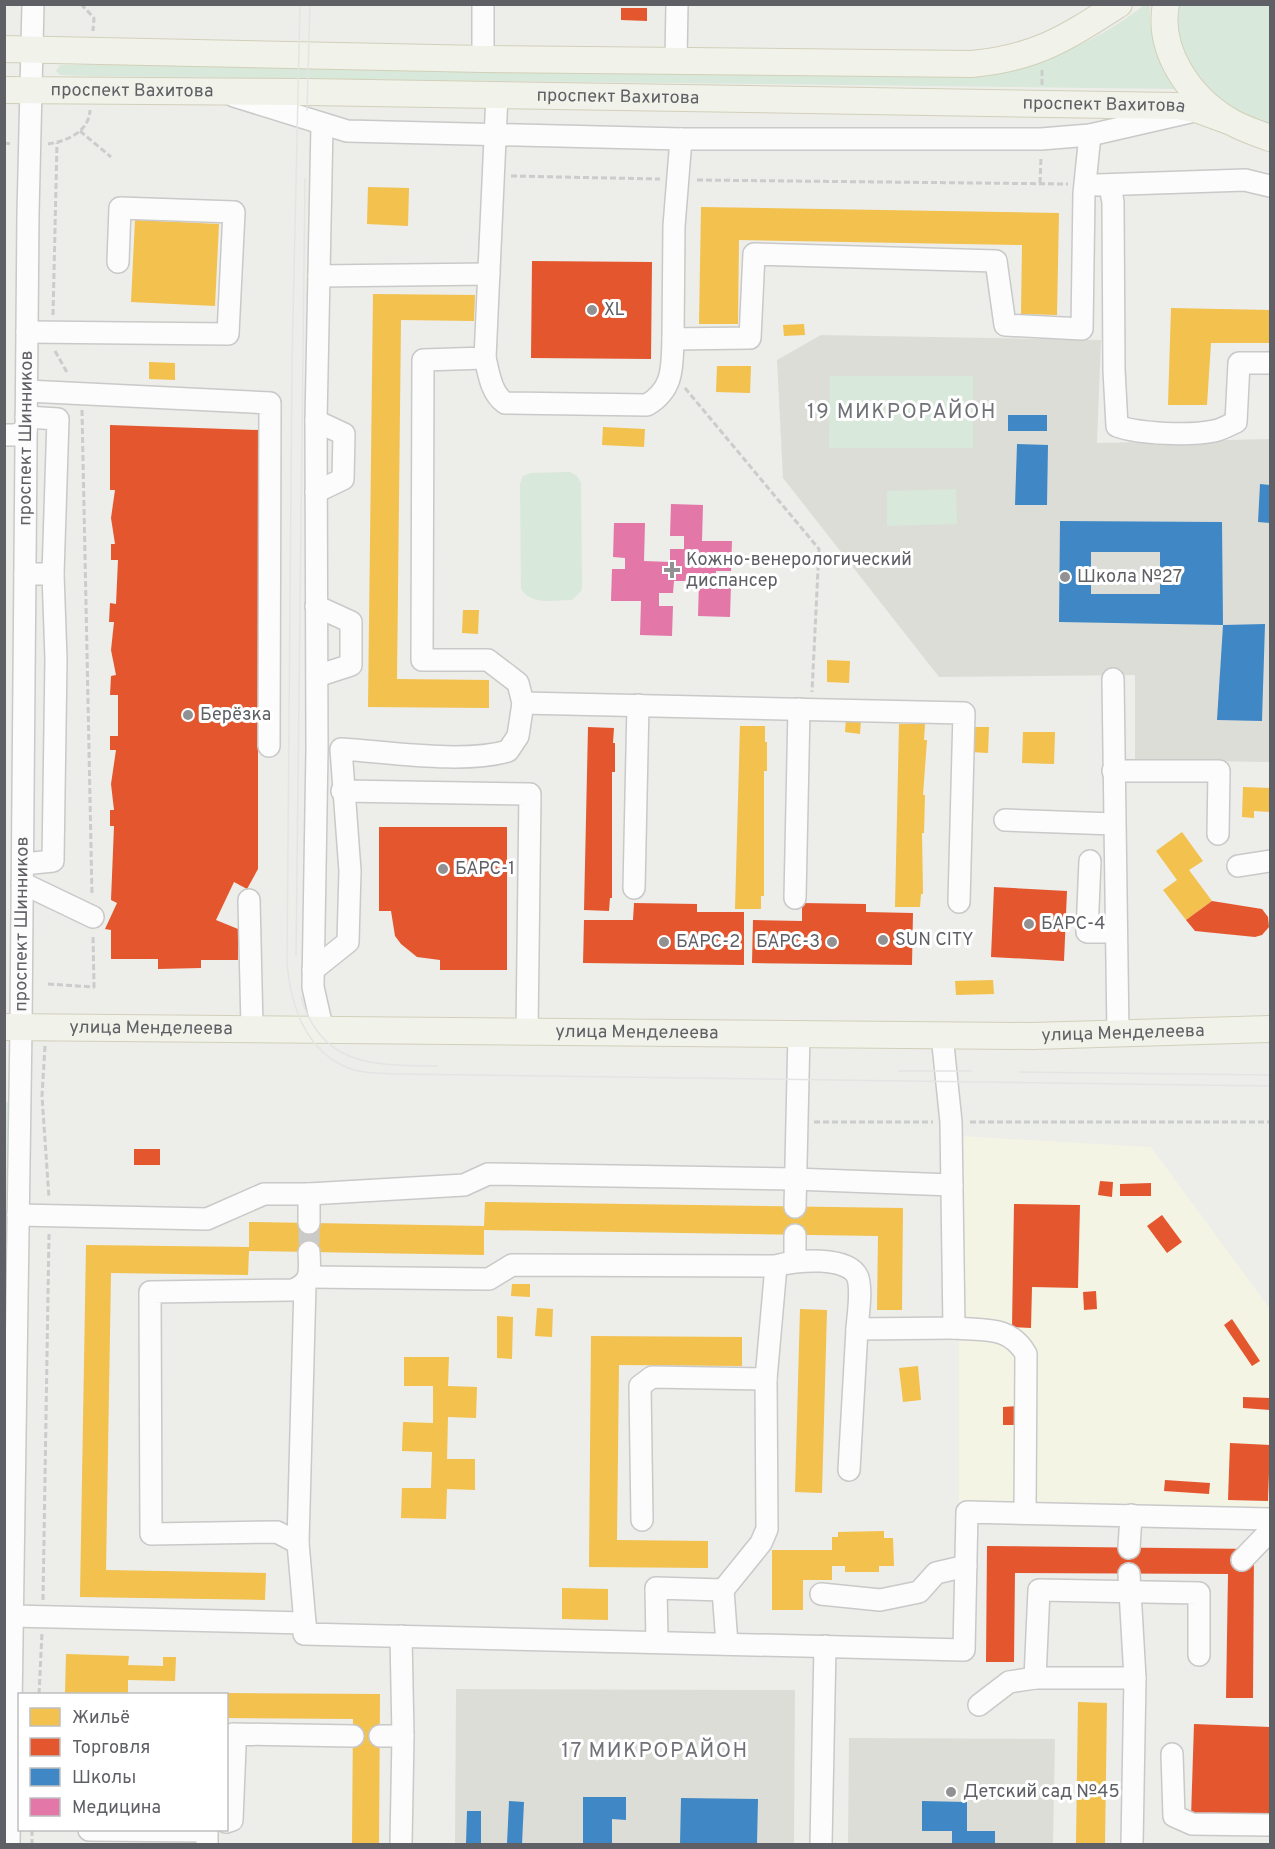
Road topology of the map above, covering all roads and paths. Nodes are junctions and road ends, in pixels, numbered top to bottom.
1 (33, 4) edge
2 (81, 4) edge
3 (483, 4) edge
4 (677, 4) edge
5 (1119, 4) edge
6 (1166, 4) edge
7 (93, 38) dead end
8 (4, 50) edge
9 (32, 50) junction
10 (483, 58) junction
11 (676, 59) junction
12 (1042, 62) dead end
13 (1042, 87) dead end
14 (4, 90) edge
15 (32, 90) junction
16 (222, 92) junction
17 (497, 95) junction
18 (91, 105) dead end
19 (1199, 110) junction
20 (1229, 121) junction
21 (322, 125) junction
22 (80, 131) junction
23 (495, 134) junction
24 (1090, 135) junction
25 (1270, 138) edge
26 (681, 139) junction
27 (1041, 139) junction
28 (111, 157) dead end
29 (493, 176) junction
30 (678, 179) junction
31 (1040, 184) junction
32 (1085, 185) junction
33 (1110, 186) junction
34 (1270, 186) edge
35 (118, 262) dead end
36 (489, 274) junction
37 (319, 276) junction
38 (27, 332) junction
39 (53, 332) junction
40 (673, 339) junction
41 (485, 358) junction
42 (1270, 363) edge
43 (672, 372) junction
44 (27, 391) junction
45 (78, 394) junction
46 (26, 423) junction
47 (4, 435) edge
48 (25, 574) junction
49 (53, 574) junction
50 (316, 606) junction
51 (317, 676) junction
52 (1113, 679) dead end
53 (523, 703) junction
54 (638, 705) junction
55 (805, 709) junction
56 (269, 746) dead end
57 (341, 749) junction
58 (317, 750) junction
59 (1113, 771) junction
60 (23, 786) junction
61 (54, 787) junction
62 (342, 791) junction
63 (1005, 820) dead end
64 (1114, 824) junction
65 (1218, 834) dead end
66 (1090, 861) dead end
67 (1270, 861) edge
68 (1238, 866) dead end
69 (23, 873) junction
70 (634, 888) dead end
71 (795, 898) dead end
72 (249, 900) dead end
73 (959, 902) dead end
74 (93, 917) junction
75 (1115, 932) junction
76 (313, 970) junction
77 (48, 984) dead end
78 (13, 1027) edge
79 (252, 1027) junction
80 (322, 1028) junction
81 (1270, 1029) edge
82 (527, 1032) junction
83 (799, 1034) junction
84 (942, 1035) junction
85 (1118, 1035) junction
86 (45, 1045) dead end
87 (12, 1076) edge
88 (797, 1122) junction
89 (951, 1122) junction
90 (1270, 1122) edge
91 (794, 1179) junction
92 (952, 1185) junction
93 (309, 1194) junction
94 (795, 1207) dead end
95 (18, 1215) junction
96 (49, 1216) junction
97 (309, 1223) tunnel mouth
98 (795, 1235) dead end
99 (309, 1252) tunnel mouth
100 (785, 1263) junction
101 (308, 1281) junction
102 (954, 1328) junction
103 (857, 1329) junction
104 (766, 1379) junction
105 (849, 1470) dead end
106 (1025, 1513) junction
107 (1131, 1515) junction
108 (1270, 1519) edge
109 (642, 1520) dead end
110 (1270, 1531) edge
111 (298, 1542) junction
112 (1129, 1548) dead end
113 (1242, 1560) dead end
114 (966, 1566) junction
115 (1129, 1583) junction
116 (723, 1590) junction
117 (821, 1594) dead end
118 (12, 1616) junction
119 (43, 1617) junction
120 (305, 1623) junction
121 (401, 1636) junction
122 (657, 1642) junction
123 (727, 1644) junction
124 (825, 1646) junction
125 (1199, 1655) dead end
126 (1035, 1678) junction
127 (1135, 1678) junction
128 (39, 1693) edge
129 (980, 1705) dead end
130 (352, 1736) dead end
131 (380, 1736) dead end
132 (403, 1736) junction
133 (1172, 1754) dead end
134 (228, 1823) edge
135 (1270, 1825) edge
136 (151, 1831) edge
137 (213, 1832) edge
138 (11, 1833) edge
139 (401, 1845) edge
140 (821, 1845) edge
141 (1132, 1845) edge

1 - 9 street, проспект Шинников
2 - 7 path
3 - 10 street
4 - 11 street
5 - 11 main road, проспект Вахитова
6 - 20 main road
8 - 9 main road, проспект Вахитова
9 - 10 main road, проспект Вахитова
9 - 15 street, проспект Шинников
10 - 11 main road, проспект Вахитова
12 - 13 path
14 - 15 main road, проспект Вахитова
15 - 16 main road, проспект Вахитова
15 - 38 street, проспект Шинников
16 - 17 main road, проспект Вахитова
16 - 21 street
17 - 19 main road, проспект Вахитова
17 - 23 street
18 - 22 path
19 - 20 main road, проспект Вахитова
19 - 24 street
20 - 25 main road, проспект Вахитова
21 - 23 street
21 - 37 street
22 - 28 path
22 - 39 path
23 - 26 street
23 - 29 street
24 - 27 street
24 - 32 street
26 - 27 street
26 - 30 street
27 - 31 path
29 - 30 path
29 - 36 street
30 - 31 path
30 - 40 street
31 - 32 path
32 - 33 street
32 - 40 street
33 - 34 street
33 - 42 street
35 - 39 street
36 - 37 street
36 - 41 street
37 - 50 street
38 - 39 street
38 - 44 street, проспект Шинников
39 - 45 path
40 - 43 street
41 - 43 street
41 - 53 street
43 - 55 path
44 - 45 street
44 - 46 street, проспект Шинников
45 - 56 street
45 - 74 path
46 - 47 street
46 - 48 street, проспект Шинников
46 - 49 street
48 - 49 street
48 - 60 street, проспект Шинников
49 - 61 street
50 - 51 street
50 - 51 street
51 - 58 street
52 - 59 street
53 - 54 street
53 - 57 street
54 - 55 street
54 - 70 street
55 - 71 street
55 - 73 street
57 - 58 street
57 - 62 street
58 - 76 street
59 - 64 street
59 - 65 street
60 - 61 street
60 - 69 street, проспект Шинников
61 - 69 street
62 - 76 street
62 - 82 street
63 - 64 street
64 - 75 street
66 - 75 street
67 - 68 street
69 - 74 street
69 - 78 street, проспект Шинников
72 - 79 street
74 - 77 path
75 - 85 street
76 - 80 street
78 - 79 main road, улица Менделеева
78 - 87 street, проспект Шинников
79 - 80 main road, улица Менделеева
80 - 82 main road, улица Менделеева
81 - 85 main road, улица Менделеева
82 - 83 main road, улица Менделеева
83 - 84 main road, улица Менделеева
83 - 88 street
84 - 85 main road, улица Менделеева
84 - 89 street
86 - 96 path
87 - 95 street, проспект Шинников
88 - 89 path
88 - 91 street
89 - 90 path
89 - 92 street
91 - 92 street
91 - 93 street
91 - 94 street
92 - 102 street
93 - 96 street
93 - 97 street
95 - 96 street
95 - 118 street, проспект Шинников
96 - 119 path
98 - 100 street
99 - 101 street
100 - 101 street
100 - 103 street
100 - 104 street
101 - 111 street
101 - 111 street
102 - 103 street
102 - 106 street
103 - 105 street
104 - 109 street
104 - 116 street
106 - 107 street
106 - 114 street
107 - 108 street
107 - 112 street
110 - 113 street
111 - 120 street
114 - 117 street
114 - 124 street
115 - 125 street
115 - 126 street
115 - 127 street
116 - 122 street
116 - 123 street
118 - 119 street
118 - 138 street, проспект Шинников
119 - 120 street
119 - 128 path
120 - 121 street
121 - 122 street
121 - 132 street
122 - 123 street
123 - 124 street
124 - 140 street
126 - 127 street
126 - 129 street
127 - 141 street
130 - 134 street
131 - 132 street
132 - 139 street
133 - 135 street
136 - 137 street

